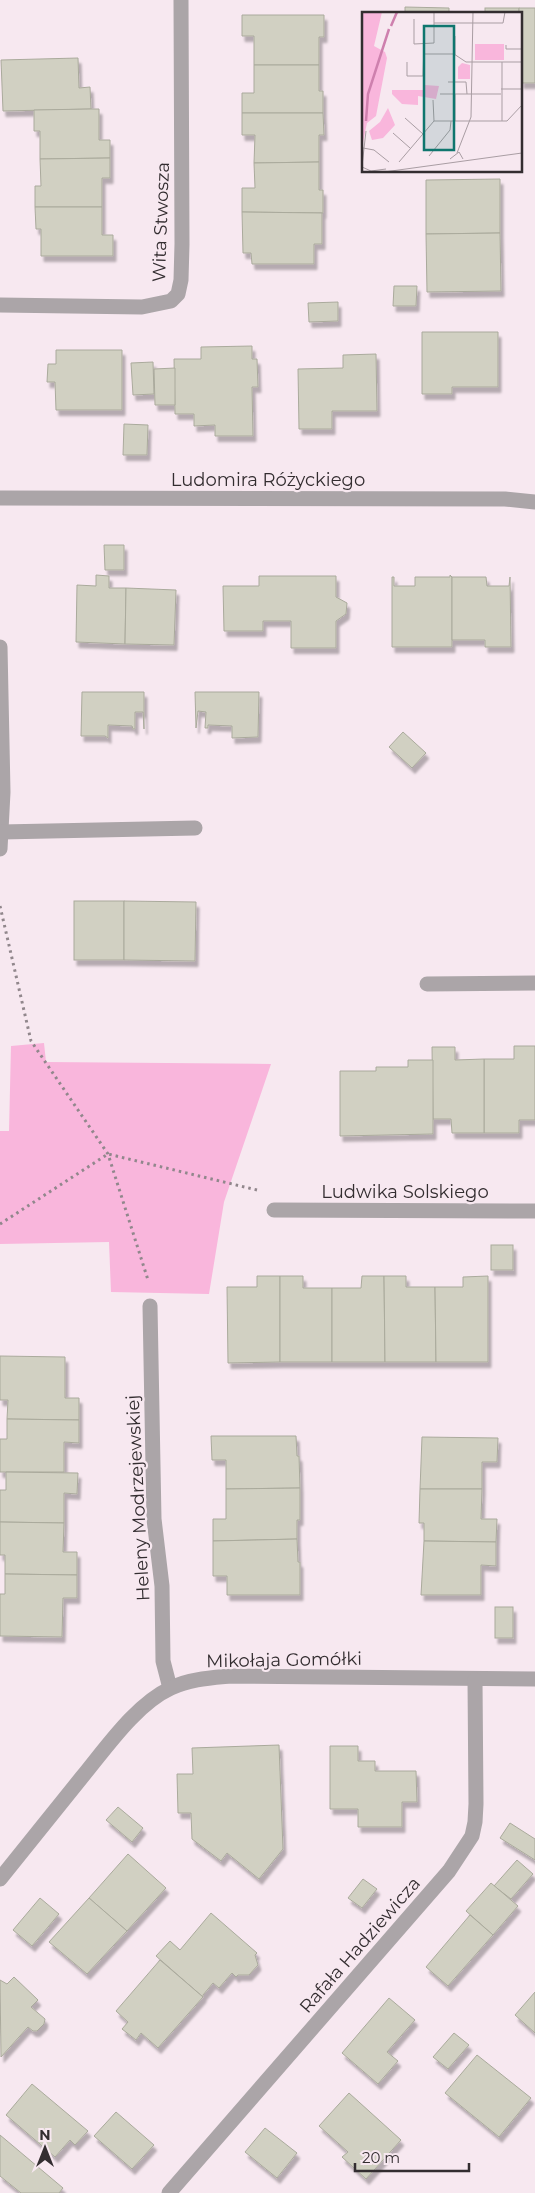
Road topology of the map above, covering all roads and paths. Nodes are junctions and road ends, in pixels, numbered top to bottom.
1 (180, 0) edge
2 (0, 305) edge
3 (0, 498) edge
4 (535, 502) edge
5 (0, 647) edge
6 (195, 828) dead end
7 (1, 832) edge
8 (0, 849) edge
9 (0, 906) edge
10 (535, 983) edge
11 (427, 984) dead end
12 (108, 1154) junction
13 (274, 1210) dead end
14 (295, 1211) junction
15 (535, 1211) edge
16 (0, 1224) edge
17 (150, 1306) joint
18 (535, 1679) edge
19 (475, 1680) junction
20 (170, 1688) junction
21 (0, 1879) edge
22 (170, 2193) edge

1 - 2 street, Wita Stwosza
3 - 4 street, Ludomira Różyckiego
5 - 7 street
6 - 7 street
7 - 8 street
9 - 12 path
10 - 11 street
12 - 14 path
12 - 16 path
12 - 17 path
13 - 14 street, Ludwika Solskiego
14 - 15 street, Ludwika Solskiego
17 - 20 street, Heleny Modrzejewskiej
18 - 19 street, Mikołaja Gomółki
19 - 20 street, Mikołaja Gomółki
19 - 22 street, Rafała Hadziewicza
20 - 21 street, Mikołaja Gomółki

